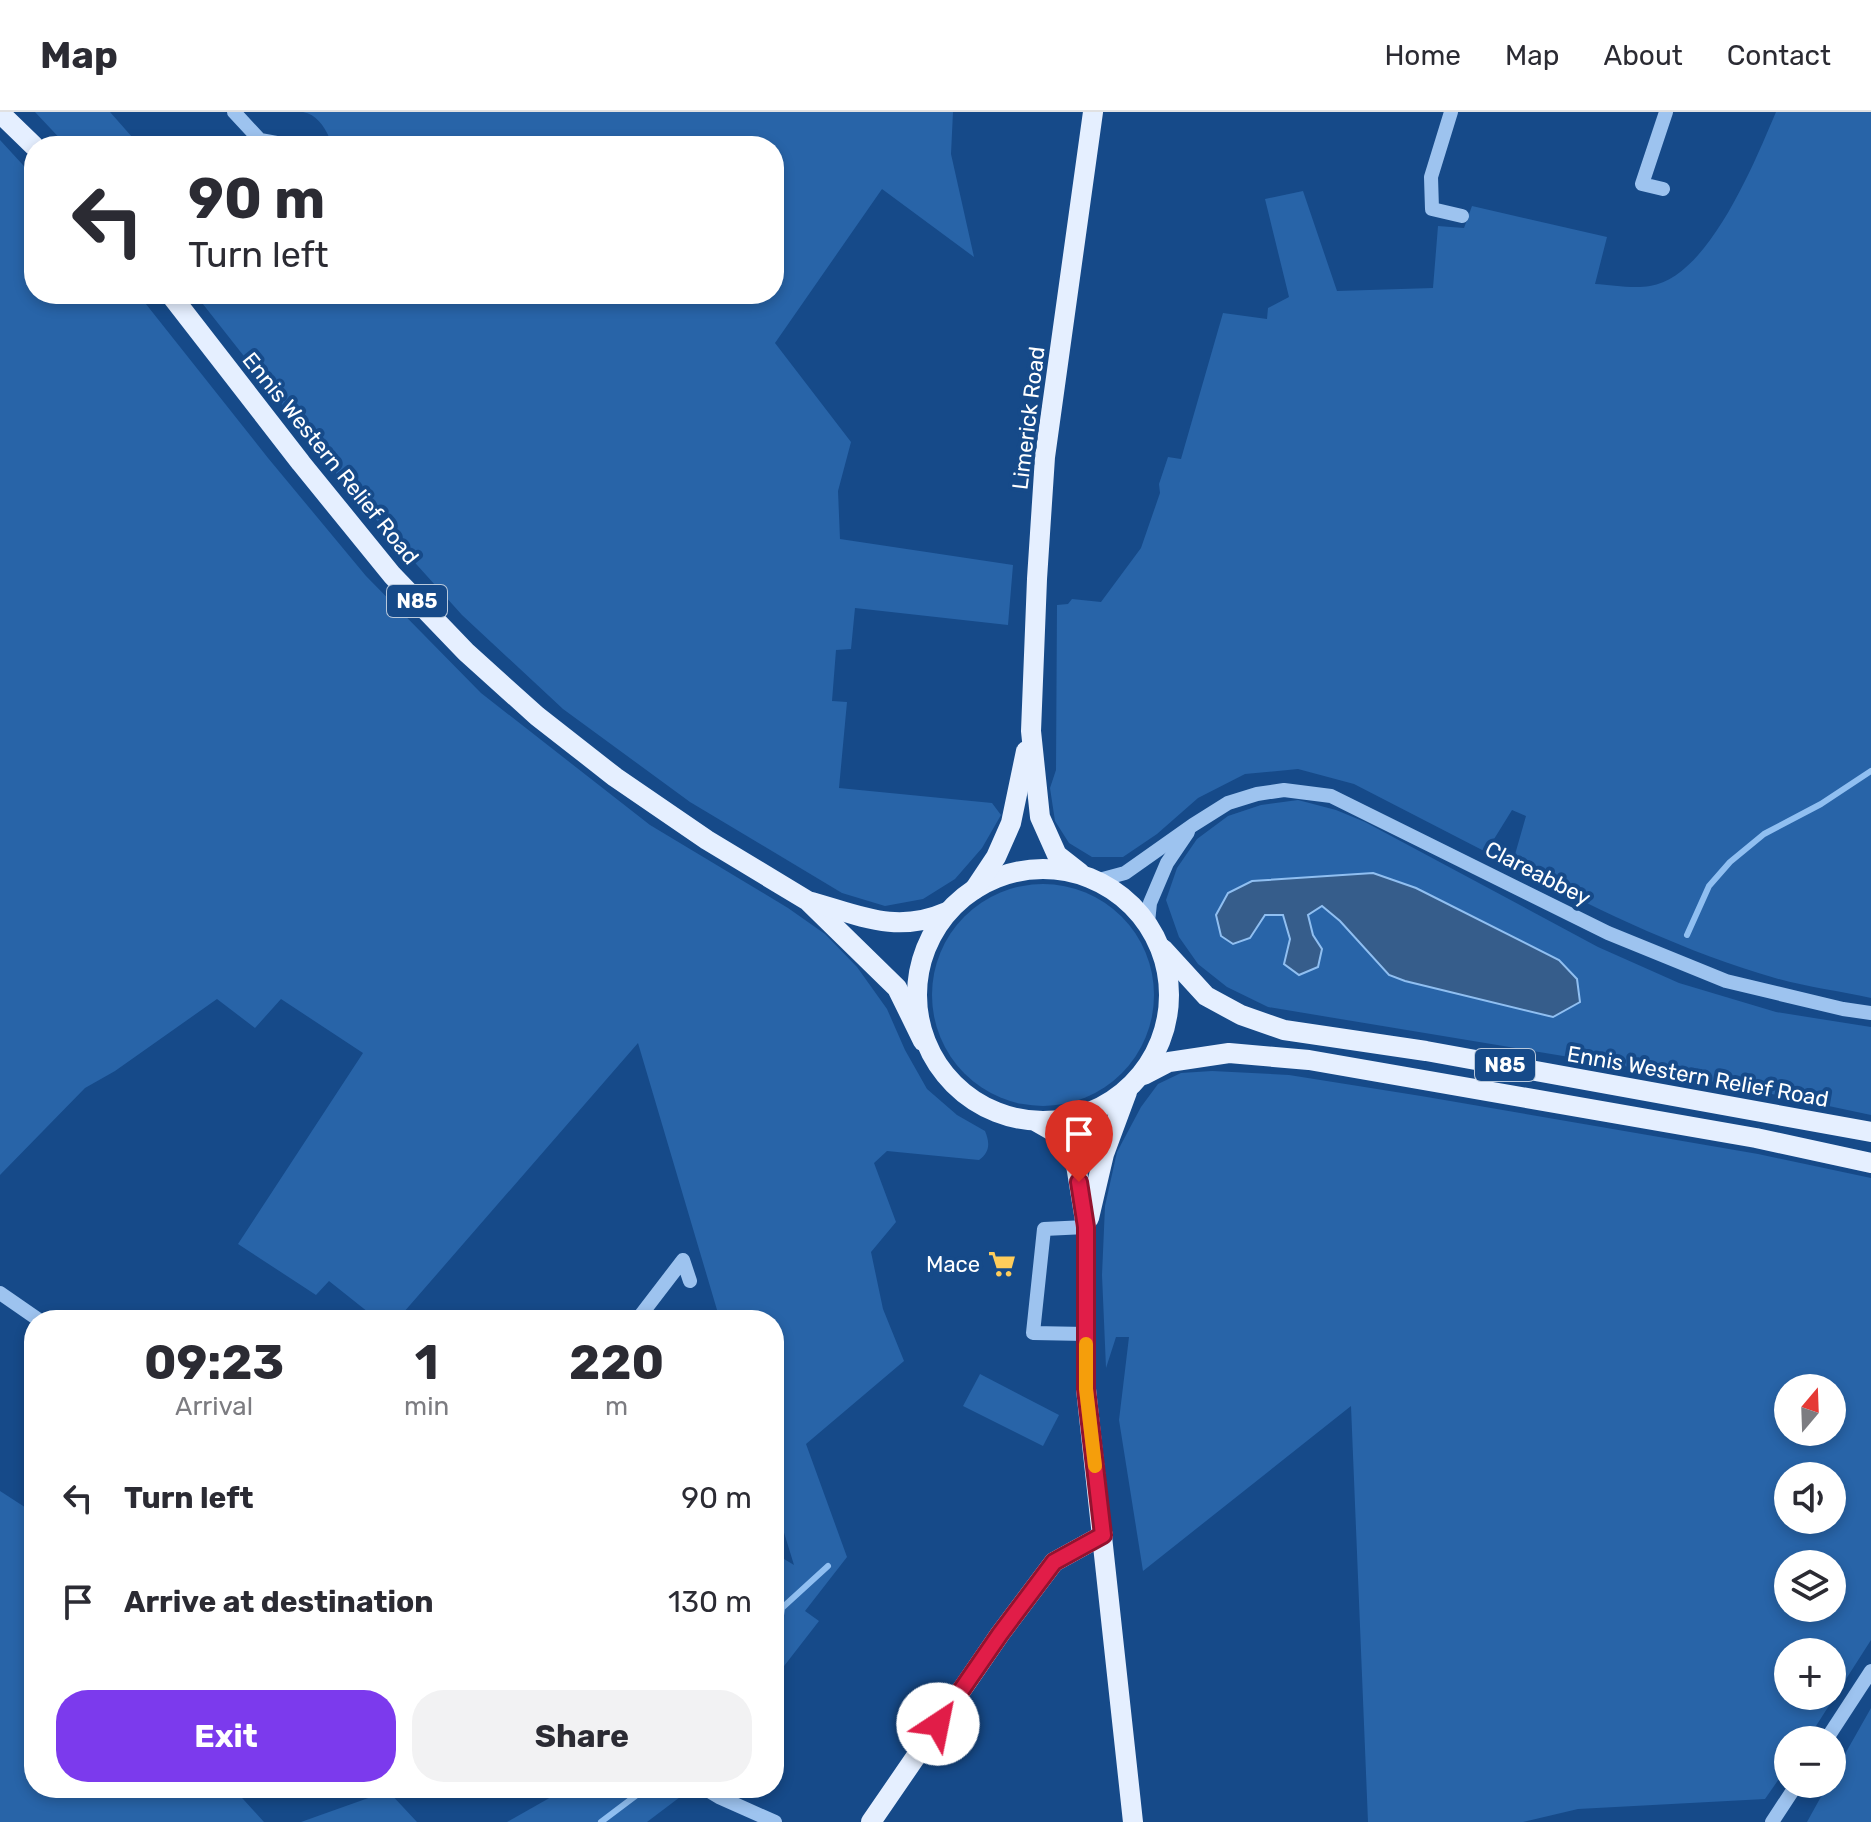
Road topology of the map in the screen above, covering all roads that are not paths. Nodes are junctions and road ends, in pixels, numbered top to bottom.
1 (234, 112) edge
2 (1093, 112) edge
3 (1451, 112) edge
4 (1666, 112) edge
5 (0, 113) edge
6 (24, 136) edge
7 (256, 136) edge
8 (1663, 189) dead end
9 (1462, 216) dead end
10 (178, 304) edge
11 (1031, 731) junction
12 (1193, 825) junction
13 (1089, 877) junction
14 (974, 890) junction
15 (808, 901) junction
16 (947, 912) junction
17 (1148, 922) junction
18 (1163, 949) junction
19 (1871, 1013) edge
20 (923, 1041) junction
21 (1144, 1075) junction
22 (1127, 1092) junction
23 (1037, 1122) junction
24 (1871, 1132) edge
25 (1871, 1163) edge
26 (1086, 1227) junction
27 (690, 1281) dead end
28 (0, 1293) edge
29 (25, 1310) edge
30 (645, 1310) edge
31 (1086, 1334) junction
32 (1103, 1535) junction
33 (1871, 1671) edge
34 (1835, 1726) edge
35 (721, 1798) edge
36 (1788, 1798) edge
37 (775, 1822) edge
38 (871, 1822) edge
39 (1133, 1822) edge
40 (1772, 1822) edge

1 - 7 street
2 - 11 main road, Limerick Road
3 - 9 street
4 - 8 street
5 - 6 main road
10 - 15 main road, Ennis Western Relief Road / N85
11 - 13 main road
11 - 14 main road
12 - 13 street, Clareabbey
12 - 17 street, Clareabbey
12 - 19 street, Clareabbey
13 - 14 main road, N85
13 - 17 main road, N85
14 - 16 main road, N85
15 - 16 main road, Ennis Western Relief Road / N85
15 - 20 main road, Ennis Western Relief Road / N85
16 - 20 main road, N85
17 - 18 main road, N85
18 - 21 main road, N85
18 - 24 main road, Ennis Western Relief Road / N85
20 - 23 main road, N85
21 - 22 main road, N85
21 - 25 main road, N85
22 - 23 main road, N85
22 - 26 main road
23 - 26 main road
26 - 31 main road
26 - 31 street
27 - 30 street
28 - 29 street
31 - 32 main road
32 - 38 main road
32 - 39 main road
33 - 34 street
35 - 37 street
36 - 40 street

